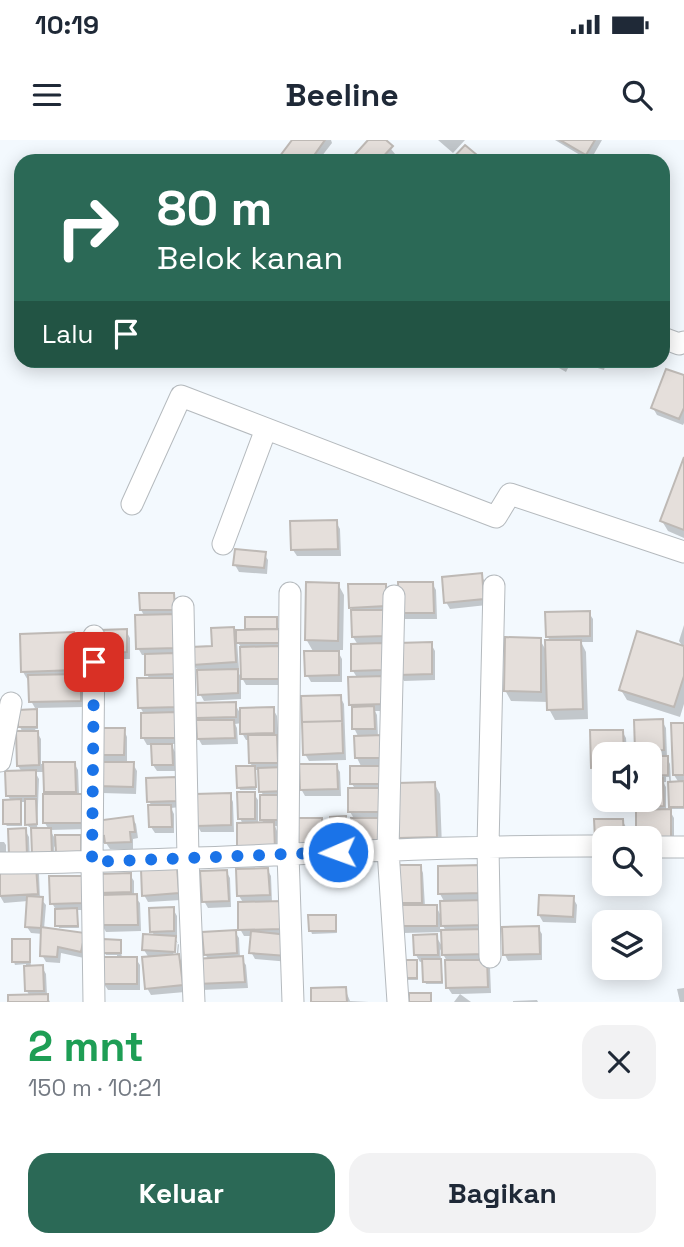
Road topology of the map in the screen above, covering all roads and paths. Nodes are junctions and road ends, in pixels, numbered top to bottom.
1 (267, 429) junction
2 (132, 504) dead end
3 (223, 544) dead end
4 (684, 552) edge
5 (494, 586) dead end
6 (290, 593) dead end
7 (394, 596) dead end
8 (183, 607) dead end
9 (94, 636) dead end
10 (11, 703) dead end
11 (0, 761) edge
12 (488, 846) junction
13 (592, 846) edge
14 (662, 847) edge
15 (684, 847) edge
16 (388, 850) junction
17 (288, 854) junction
18 (188, 858) junction
19 (92, 862) junction
20 (0, 863) edge
21 (490, 957) dead end
22 (94, 1002) edge
23 (194, 1002) edge
24 (293, 1002) edge
25 (398, 1002) edge

1 - 2 street
1 - 3 street
1 - 4 street
5 - 12 street
6 - 17 street
7 - 16 street
8 - 18 street
9 - 19 street
10 - 11 street
12 - 13 street
12 - 16 street
12 - 21 street
14 - 15 street
16 - 17 street
16 - 25 street
17 - 18 street
17 - 24 street
18 - 19 street
18 - 23 street
19 - 20 street
19 - 22 street

